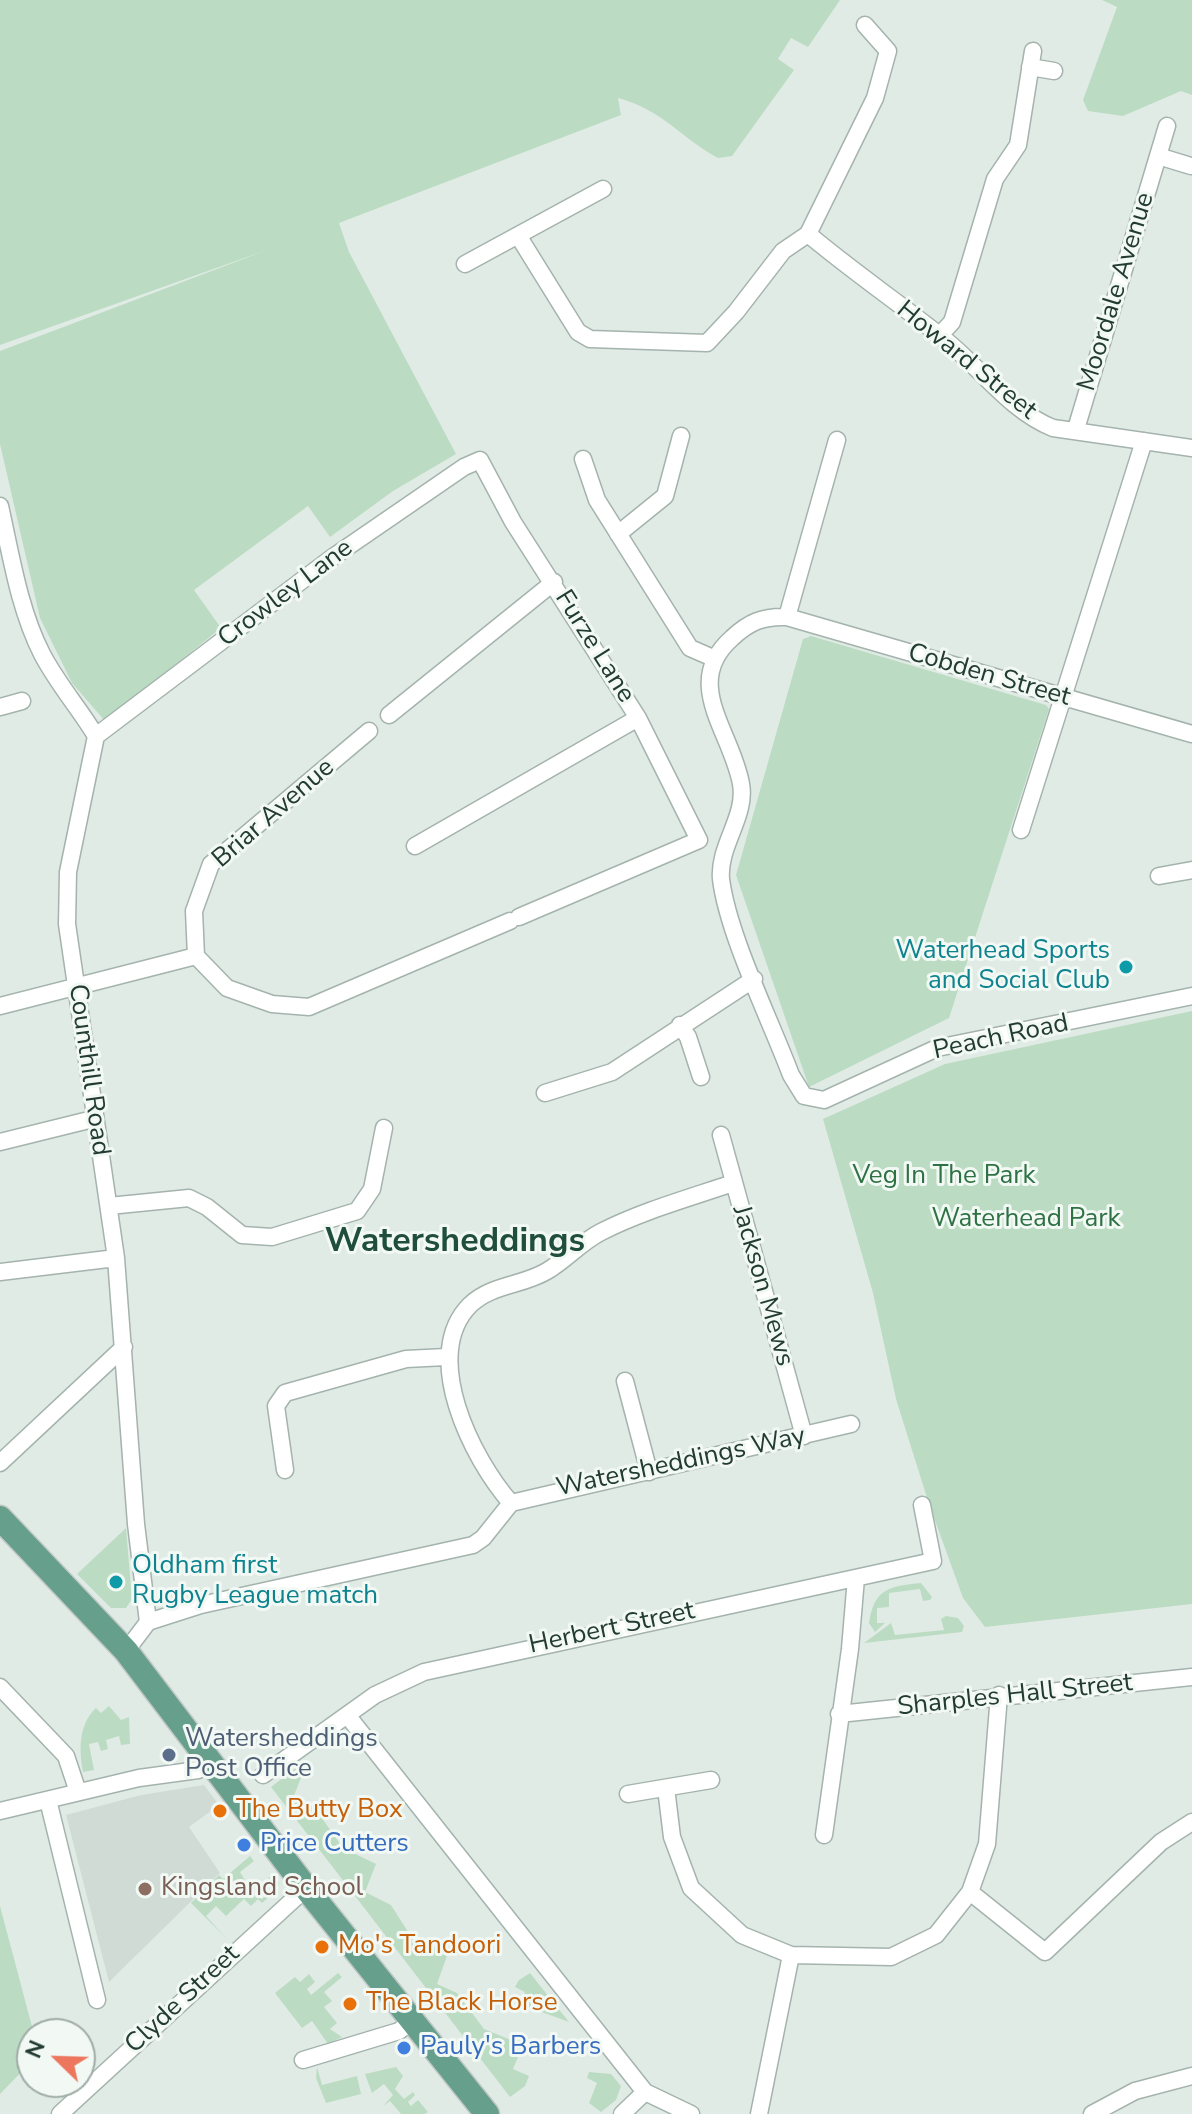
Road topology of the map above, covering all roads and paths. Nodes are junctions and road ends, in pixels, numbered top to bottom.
1 (865, 25) dead end
2 (1054, 71) dead end
3 (1167, 126) dead end
4 (1158, 156) junction
5 (1191, 166) edge
6 (603, 189) dead end
7 (808, 234) junction
8 (519, 237) junction
9 (465, 264) dead end
10 (940, 335) junction
11 (1076, 429) junction
12 (681, 436) dead end
13 (837, 440) dead end
14 (1144, 441) junction
15 (1192, 448) edge
16 (583, 459) dead end
17 (480, 460) joint
18 (0, 506) edge
19 (618, 534) junction
20 (5, 552) edge
21 (554, 582) junction
22 (787, 617) junction
23 (713, 658) junction
24 (1062, 697) junction
25 (22, 701) dead end
26 (0, 707) edge
27 (389, 715) dead end
28 (638, 718) junction
29 (369, 731) dead end
30 (1192, 734) edge
31 (96, 736) junction
32 (1021, 830) dead end
33 (415, 846) dead end
34 (1192, 870) edge
35 (1159, 876) dead end
36 (196, 956) junction
37 (754, 979) junction
38 (76, 987) junction
39 (1192, 996) edge
40 (0, 1006) edge
41 (680, 1025) junction
42 (701, 1077) dead end
43 (545, 1093) dead end
44 (93, 1119) junction
45 (384, 1128) dead end
46 (721, 1135) dead end
47 (0, 1142) edge
48 (733, 1183) junction
49 (109, 1206) junction
50 (116, 1258) junction
51 (0, 1272) edge
52 (124, 1347) junction
53 (446, 1357) junction
54 (625, 1381) dead end
55 (851, 1424) dead end
56 (804, 1436) junction
57 (0, 1463) edge
58 (285, 1470) dead end
59 (649, 1472) junction
60 (511, 1503) junction
61 (922, 1505) dead end
62 (0, 1518) edge
63 (856, 1578) junction
64 (148, 1622) junction
65 (126, 1651) junction
66 (1192, 1677) edge
67 (0, 1687) edge
68 (999, 1695) junction
69 (839, 1714) junction
70 (347, 1715) junction
71 (210, 1762) junction
72 (263, 1775) dead end
73 (711, 1780) dead end
74 (666, 1788) junction
75 (78, 1792) junction
76 (628, 1794) dead end
77 (48, 1800) junction
78 (0, 1811) edge
79 (1192, 1822) edge
80 (824, 1835) dead end
81 (306, 1888) junction
82 (970, 1892) junction
83 (791, 1955) junction
84 (97, 2000) dead end
85 (413, 2020) junction
86 (303, 2060) dead end
87 (1192, 2076) edge
88 (645, 2092) junction
89 (60, 2114) edge
90 (487, 2114) edge
91 (622, 2114) edge
92 (691, 2114) edge
93 (759, 2114) edge
94 (1092, 2114) edge

1 - 7 street
2 - 10 street
3 - 4 street, Moordale Avenue
4 - 5 street
4 - 11 street, Moordale Avenue
6 - 8 street
7 - 8 street
7 - 10 street, Howard Street
8 - 9 street
10 - 11 street, Howard Street
11 - 14 street, Howard Street
12 - 19 street
13 - 22 street
14 - 15 street, Howard Street
14 - 24 street
16 - 19 street
17 - 21 street, Furze Lane
17 - 31 street, Crowley Lane
18 - 20 street
19 - 23 street
20 - 31 street
21 - 27 street
21 - 28 street, Furze Lane
22 - 23 street
22 - 24 street, Cobden Street
23 - 37 street
24 - 30 street, Cobden Street
24 - 32 street
25 - 26 street
28 - 33 street
28 - 36 street, Furze Lane
29 - 36 street, Briar Avenue
31 - 38 street, Counthill Road
34 - 35 street
36 - 38 street
37 - 39 street, Peach Road
37 - 41 street
38 - 40 street
38 - 44 street, Counthill Road
41 - 42 street
41 - 43 street
44 - 47 street
44 - 49 street, Counthill Road
45 - 49 street
46 - 48 street, Jackson Mews
48 - 53 street
48 - 56 street, Jackson Mews
49 - 50 street, Counthill Road
50 - 51 street
50 - 52 street, Counthill Road
52 - 57 street
52 - 64 street, Counthill Road
53 - 58 street
53 - 60 street
54 - 59 street
55 - 56 street, Watersheddings Way
56 - 59 street, Watersheddings Way
59 - 60 street, Watersheddings Way
60 - 64 street
61 - 63 street, Herbert Street
62 - 65 main road
63 - 69 street
63 - 70 street, Herbert Street
64 - 65 street
65 - 71 main road
66 - 68 street, Sharples Hall Street
67 - 75 street
68 - 69 street, Sharples Hall Street
68 - 82 street
69 - 80 street
70 - 72 street, Herbert Street
70 - 88 street
71 - 75 street
71 - 81 main road
73 - 74 street
74 - 76 street
74 - 83 street
75 - 77 street
77 - 78 street
77 - 84 street
79 - 82 street
81 - 85 main road
81 - 89 street, Clyde Street
82 - 83 street
83 - 93 street
85 - 86 street
85 - 90 main road
87 - 94 street
88 - 91 street
88 - 92 street

